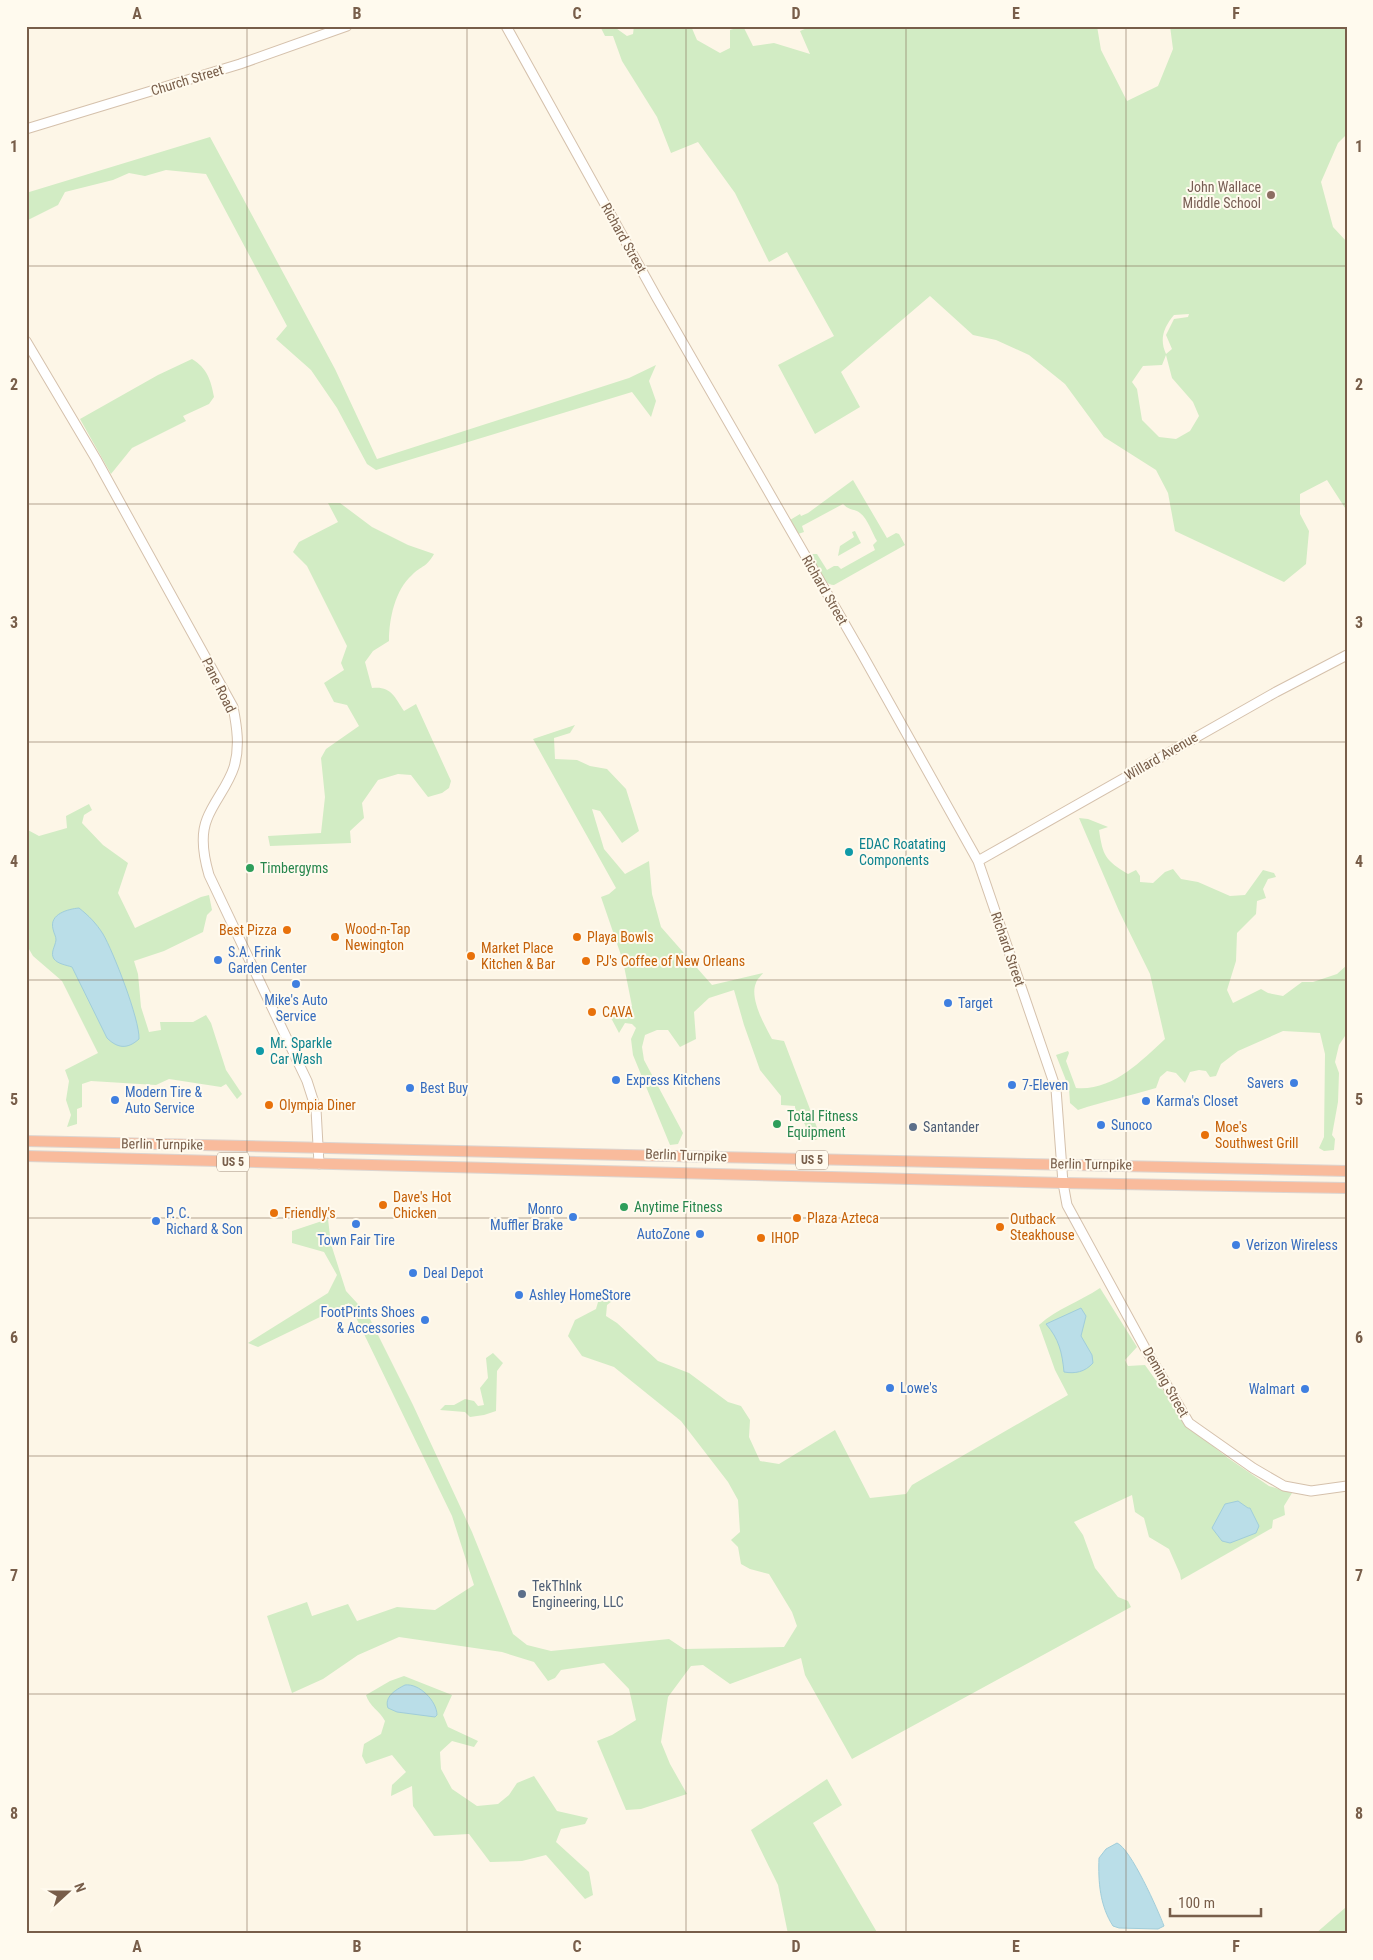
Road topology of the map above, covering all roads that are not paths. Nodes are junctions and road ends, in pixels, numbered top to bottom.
1 (347, 26) edge
2 (506, 26) edge
3 (26, 129) edge
4 (26, 341) edge
5 (1347, 654) edge
6 (978, 862) junction
7 (26, 1141) edge
8 (319, 1147) junction
9 (598, 1154) junction
10 (26, 1156) edge
11 (826, 1160) junction
12 (837, 1160) junction
13 (319, 1164) junction
14 (1062, 1164) junction
15 (600, 1171) junction
16 (1347, 1171) edge
17 (826, 1177) junction
18 (837, 1177) junction
19 (1064, 1183) junction
20 (1347, 1188) edge
21 (1347, 1486) edge

1 - 3 street, Church Street
2 - 6 street, Richard Street
4 - 8 street, Pane Road
5 - 6 street, Willard Avenue
6 - 14 street, Richard Street
7 - 8 highway, Berlin Turnpike / US 5
8 - 9 highway, Berlin Turnpike / US 5
8 - 13 street, Pane Road
9 - 11 highway, Berlin Turnpike / US 5
9 - 15 highway
10 - 13 highway, Berlin Turnpike / US 5
11 - 12 highway, Berlin Turnpike / US 5
11 - 17 highway
12 - 14 highway, Berlin Turnpike / US 5
12 - 18 highway
13 - 15 highway, Berlin Turnpike / US 5
14 - 16 highway, Berlin Turnpike / US 5
14 - 19 street, Richard Street
15 - 17 highway, Berlin Turnpike / US 5
17 - 18 highway, Berlin Turnpike / US 5
18 - 19 highway, Berlin Turnpike / US 5
19 - 20 highway, Berlin Turnpike / US 5
19 - 21 street, Deming Street

